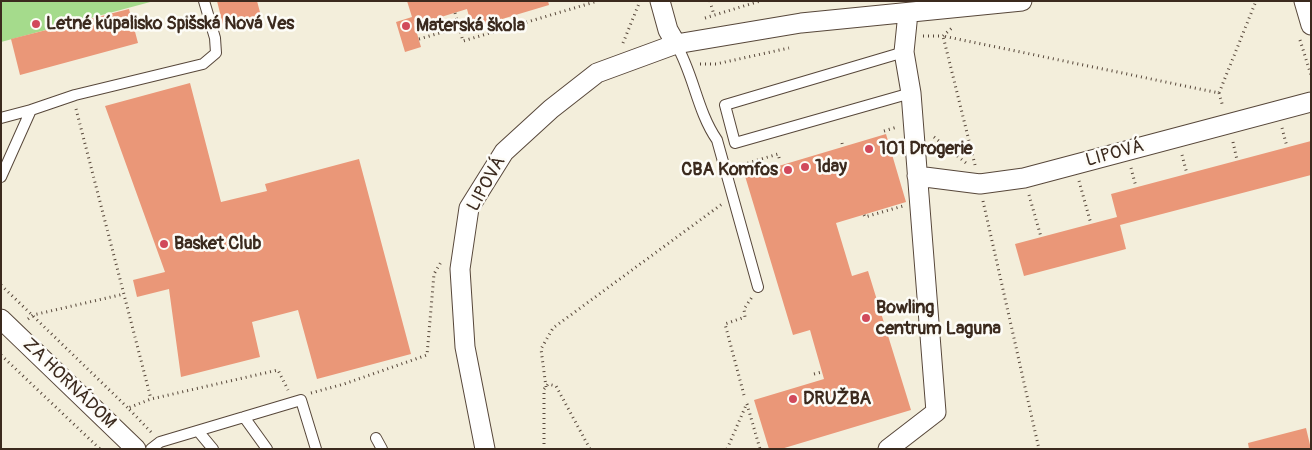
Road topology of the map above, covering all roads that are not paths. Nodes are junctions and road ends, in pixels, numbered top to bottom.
1 (204, 1) edge
2 (660, 1) edge
3 (1022, 1) edge
4 (1304, 1) edge
5 (908, 13) junction
6 (1305, 32) edge
7 (676, 44) junction
8 (904, 52) junction
9 (910, 93) junction
10 (1311, 102) edge
11 (30, 110) junction
12 (1, 118) edge
13 (917, 176) junction
14 (1, 177) edge
15 (758, 287) road end
16 (7, 324) edge
17 (244, 417) junction
18 (198, 431) junction
19 (376, 438) dead end
20 (136, 449) edge
21 (151, 449) edge
22 (213, 449) edge
23 (267, 449) edge
24 (316, 449) edge
25 (382, 449) edge
26 (485, 449) edge
27 (888, 449) edge

1 - 11 lane
2 - 7 street
3 - 5 street, LIPOVÁ
4 - 6 street
5 - 7 street, LIPOVÁ
5 - 8 street
7 - 15 lane
7 - 26 street, LIPOVÁ
8 - 9 street
8 - 9 lane
9 - 13 street
10 - 13 street, LIPOVÁ
11 - 12 lane
11 - 14 lane
13 - 27 street
16 - 20 street, ZA HORNÁDOM
17 - 18 lane
17 - 23 lane
17 - 24 lane
18 - 21 lane
18 - 22 lane
19 - 25 lane

